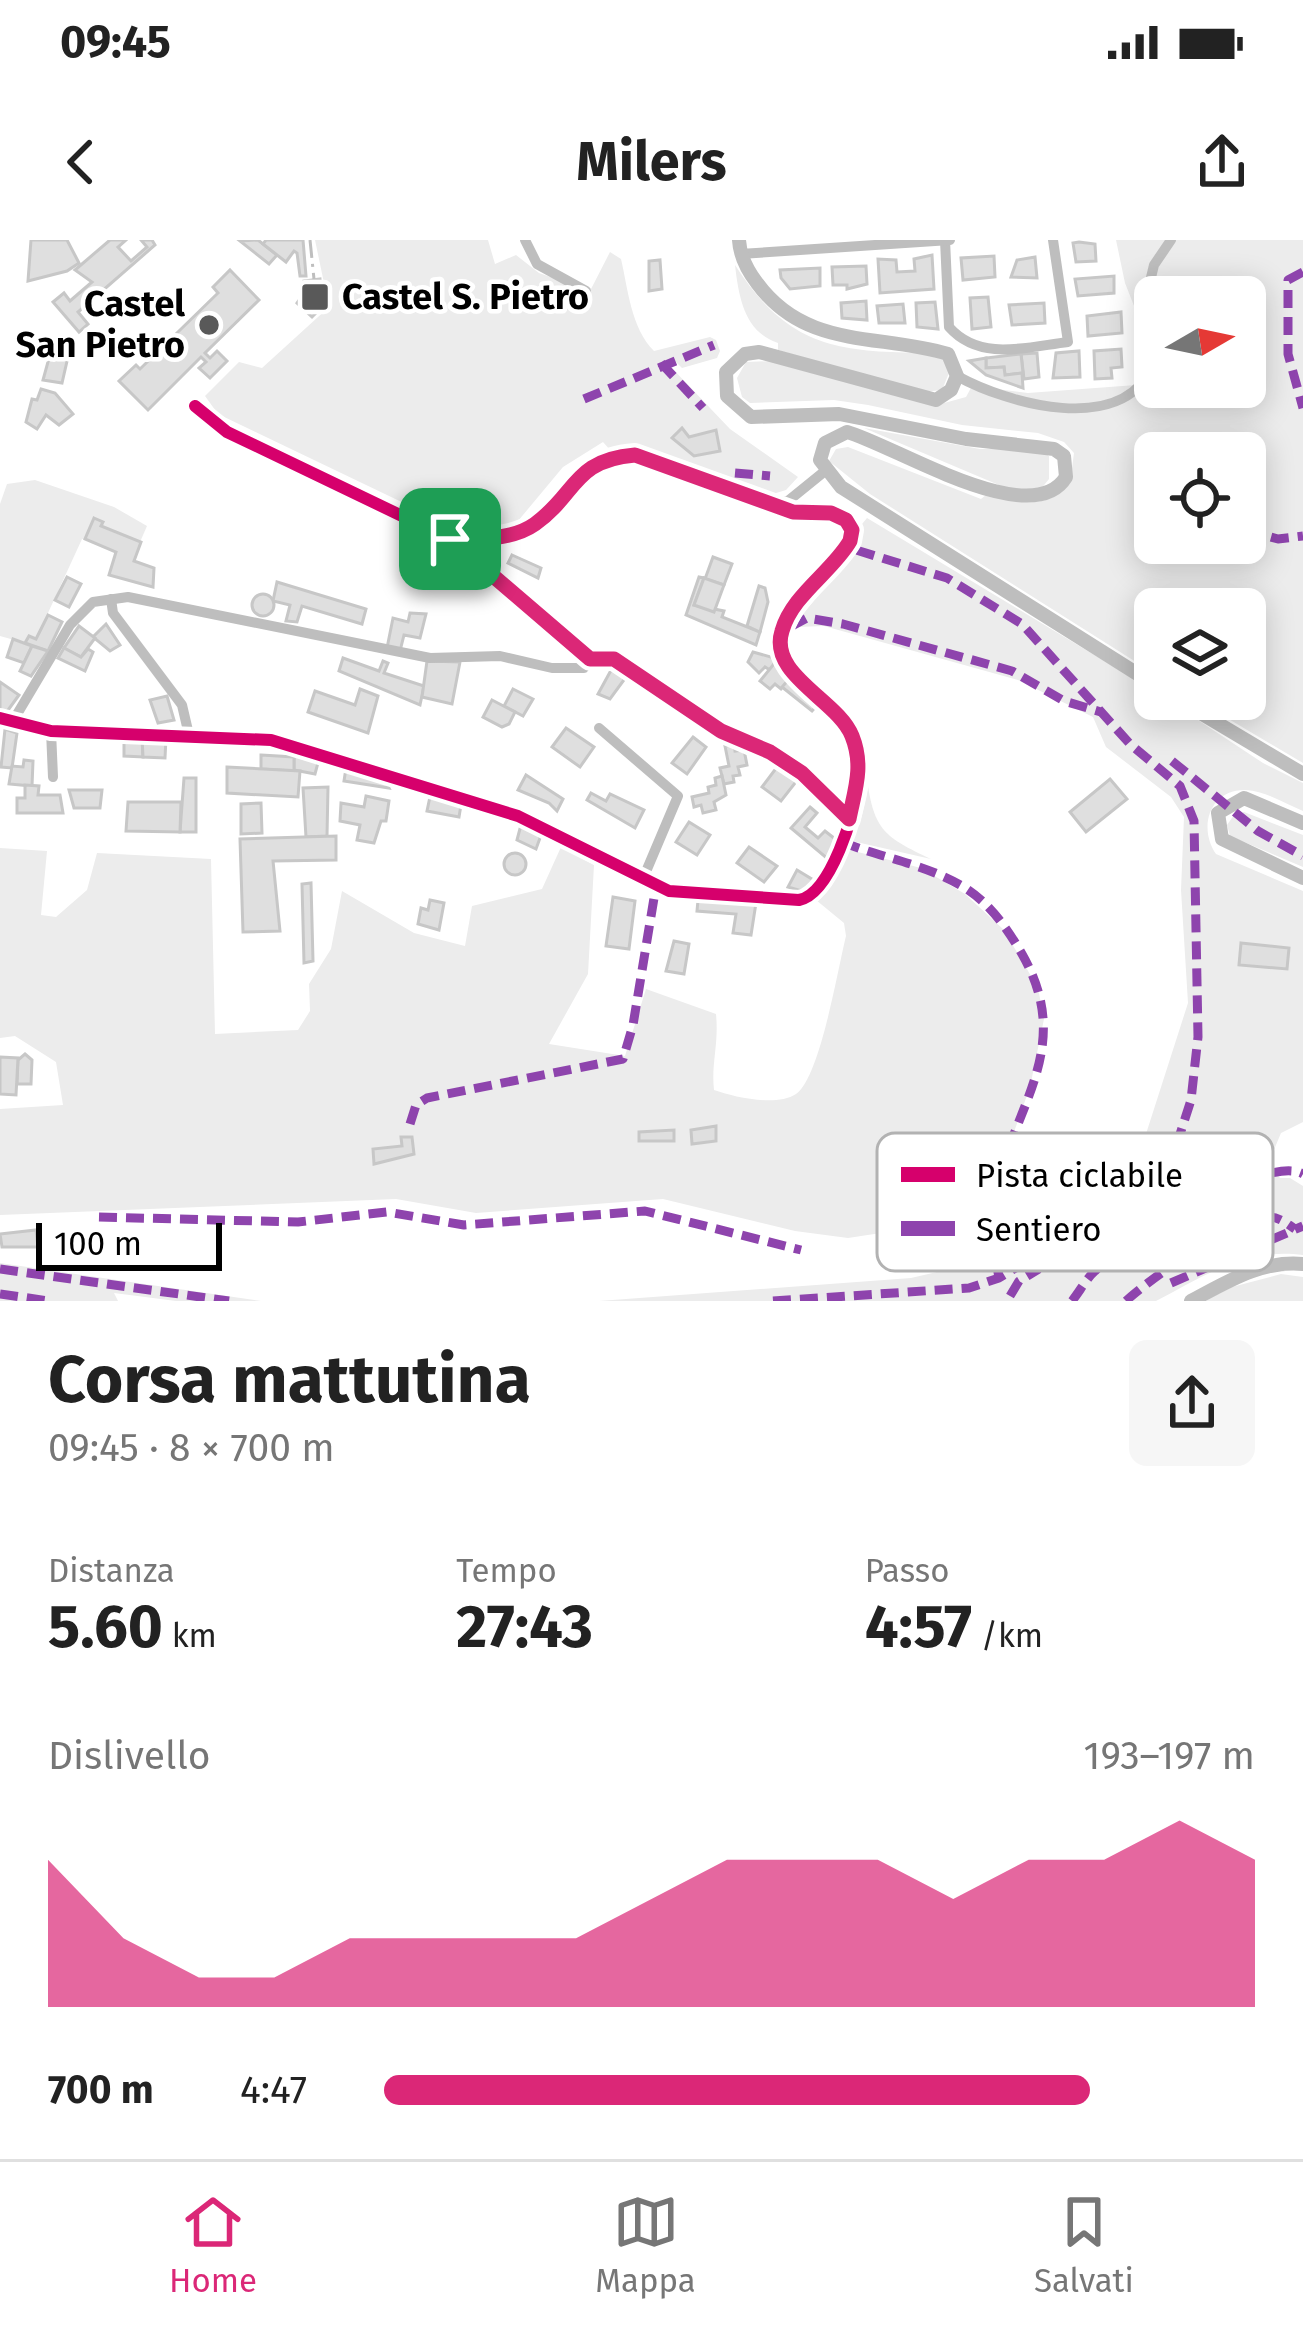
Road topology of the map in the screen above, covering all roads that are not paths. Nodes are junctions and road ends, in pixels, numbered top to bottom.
1 (525, 240) edge
2 (947, 240) edge
3 (1053, 240) edge
4 (1171, 240) edge
5 (739, 247) edge
6 (585, 298) dead end
7 (957, 376) junction
8 (198, 408) dead end
9 (826, 471) junction
10 (775, 503) junction
11 (450, 539) junction
12 (111, 599) junction
13 (590, 659) junction
14 (1134, 672) edge
15 (6, 719) edge
16 (1212, 720) edge
17 (599, 728) dead end
18 (45, 730) junction
19 (189, 735) junction
20 (1303, 774) edge
21 (53, 778) dead end
22 (849, 819) junction
23 (1303, 823) edge
24 (1303, 878) edge
25 (642, 881) junction
26 (1303, 1264) edge
27 (1273, 1265) edge
28 (1248, 1271) edge
29 (1191, 1301) edge

1 - 6 street
2 - 3 street
2 - 5 street
4 - 7 street
5 - 7 street
7 - 9 street
8 - 11 street
9 - 10 street
9 - 14 street
10 - 11 street
10 - 22 street
11 - 13 street
12 - 13 street
12 - 15 street
12 - 19 street
13 - 22 street
15 - 18 street
16 - 20 street
17 - 25 street
18 - 19 street
18 - 21 street
19 - 25 street
22 - 25 street
23 - 24 street
26 - 27 street
28 - 29 street

